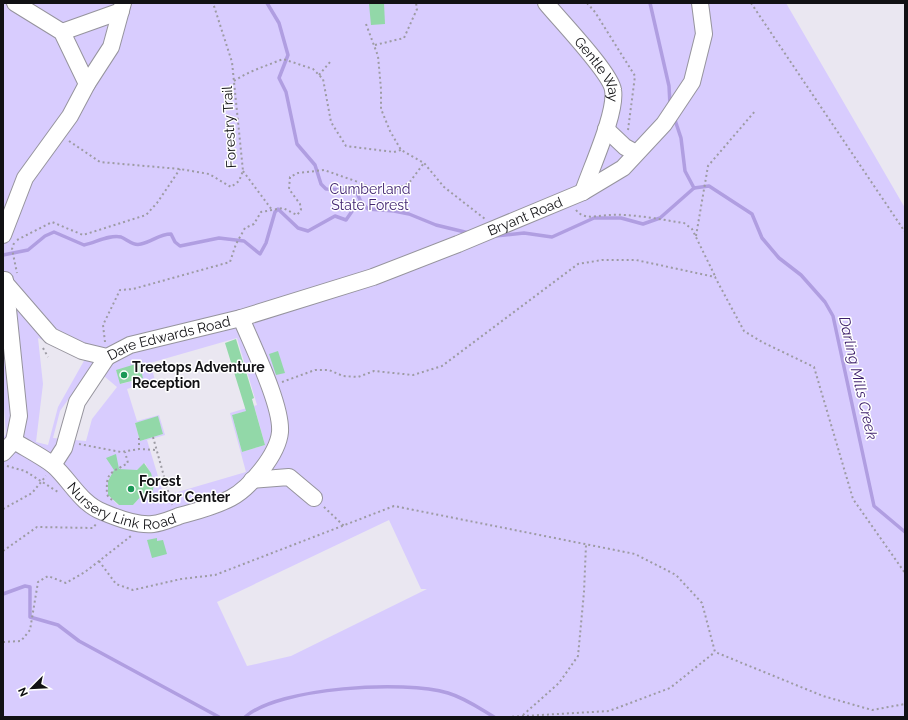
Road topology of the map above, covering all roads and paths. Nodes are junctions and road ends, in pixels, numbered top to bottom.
1 (15, 3) edge
2 (213, 3) edge
3 (416, 3) edge
4 (546, 3) edge
5 (700, 3) edge
6 (751, 3) edge
7 (122, 7) edge
8 (366, 24) dead end
9 (62, 32) junction
10 (375, 45) junction
11 (330, 62) dead end
12 (319, 75) junction
13 (234, 81) junction
14 (87, 84) junction
15 (756, 110) dead end
16 (606, 128) junction
17 (56, 133) junction
18 (401, 150) junction
19 (636, 154) junction
20 (424, 163) junction
21 (180, 169) junction
22 (243, 171) junction
23 (583, 192) junction
24 (272, 210) junction
25 (588, 217) dead end
26 (494, 229) junction
27 (905, 232) edge
28 (3, 235) edge
29 (696, 238) junction
30 (15, 259) dead end
31 (715, 277) junction
32 (4, 279) edge
33 (241, 318) junction
34 (103, 325) dead end
35 (107, 358) junction
36 (269, 386) junction
37 (153, 437) dead end
38 (139, 438) dead end
39 (14, 441) junction
40 (66, 441) junction
41 (139, 449) junction
42 (156, 450) junction
43 (125, 452) junction
44 (3, 453) edge
45 (53, 465) junction
46 (252, 480) junction
47 (314, 498) joint
48 (115, 503) dead end
49 (3, 509) edge
50 (102, 512) junction
51 (176, 517) junction
52 (140, 524) junction
53 (344, 526) junction
54 (586, 544) junction
55 (3, 551) edge
56 (99, 561) junction
57 (905, 573) edge
58 (3, 642) edge
59 (715, 652) junction
60 (905, 704) edge
61 (522, 716) edge
62 (507, 717) edge

1 - 9 lane
2 - 13 path
3 - 10 path
4 - 16 lane, Gentle Way
5 - 19 lane, Bryant Road
6 - 27 path
7 - 9 lane
7 - 14 lane
8 - 10 path
9 - 14 lane
10 - 18 path
11 - 12 path
12 - 13 path, Forestry Trail
12 - 18 path
13 - 22 path, Forestry Trail
14 - 17 lane
15 - 29 path
16 - 19 lane
16 - 23 lane, Gentle Way
17 - 21 path
17 - 28 lane
18 - 20 path
19 - 23 lane, Bryant Road
20 - 24 path
20 - 26 path
21 - 22 path, Forestry Trail
21 - 30 path
22 - 24 path
23 - 26 lane, Bryant Road
24 - 34 path
25 - 29 path
26 - 33 lane, Bryant Road
29 - 31 path
31 - 36 path
31 - 57 path
32 - 35 lane, Dare Edwards Road
32 - 39 lane
33 - 35 lane, Dare Edwards Road
33 - 36 lane, Nursery Link Road
35 - 40 lane
36 - 46 lane, Nursery Link Road
37 - 42 path
38 - 41 path
39 - 44 lane
39 - 45 lane, Nursery Link Road
40 - 43 path
40 - 45 lane
41 - 42 path
41 - 43 path
42 - 51 path
43 - 48 path
45 - 49 path
45 - 50 lane, Nursery Link Road
46 - 47 lane
46 - 51 lane, Nursery Link Road
47 - 53 path
50 - 52 lane, Nursery Link Road
50 - 55 path
51 - 52 lane, Nursery Link Road
52 - 56 path
53 - 54 path
53 - 56 path
54 - 59 path
54 - 61 path
56 - 58 path
59 - 60 path
59 - 61 path
61 - 62 path

